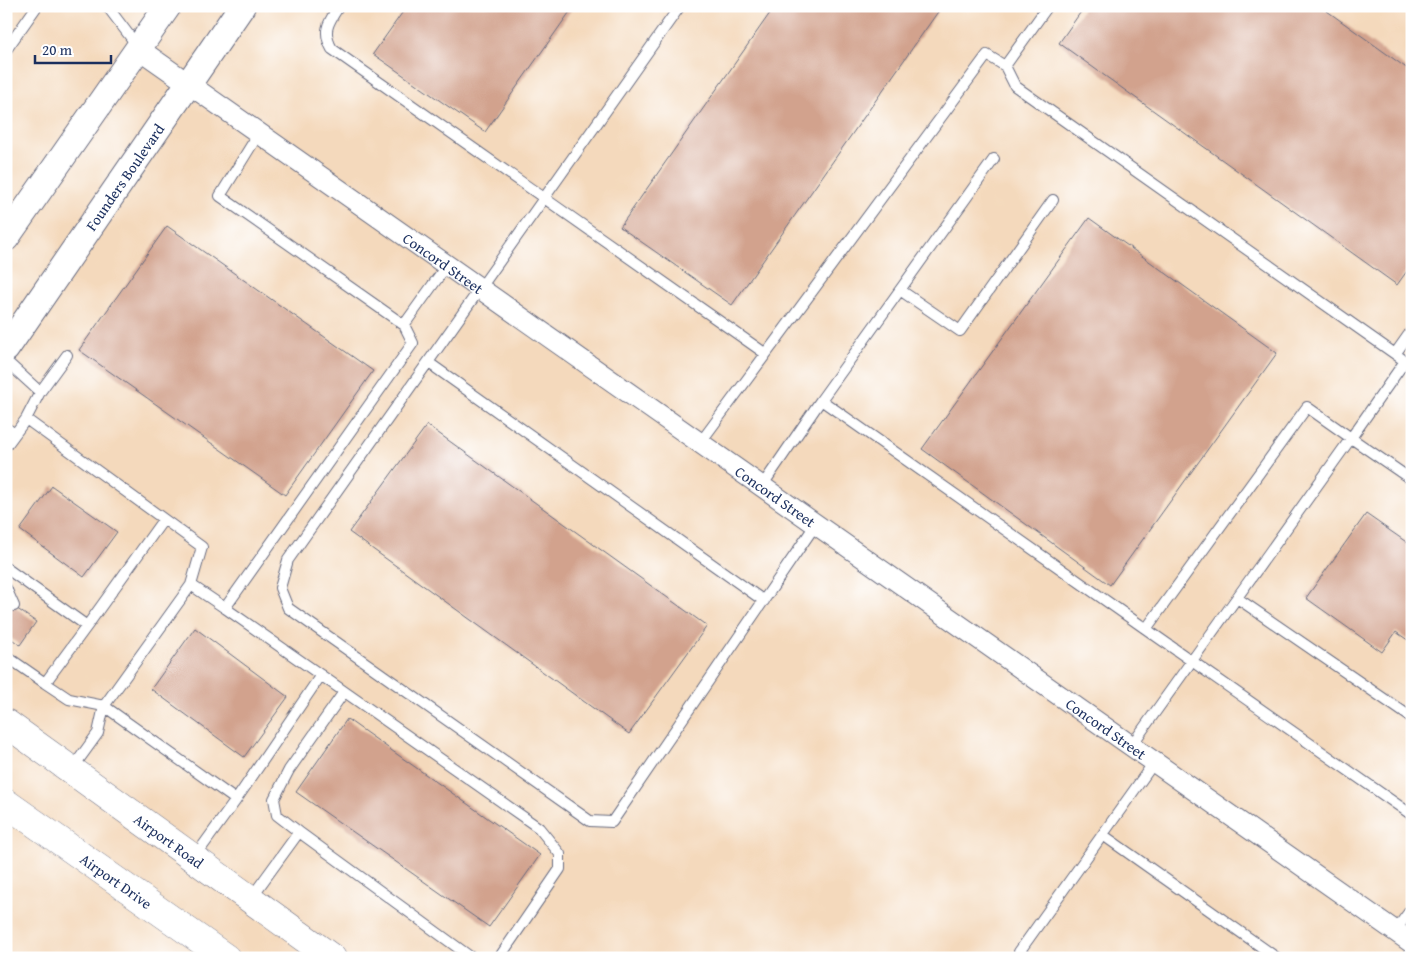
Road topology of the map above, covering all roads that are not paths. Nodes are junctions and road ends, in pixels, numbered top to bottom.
1 (37, 6) edge
2 (107, 6) edge
3 (168, 6) edge
4 (242, 6) edge
5 (339, 6) edge
6 (680, 6) edge
7 (1048, 6) edge
8 (139, 48) junction
9 (6, 50) edge
10 (1005, 66) junction
11 (189, 84) junction
12 (259, 133) junction
13 (994, 159) dead end
14 (546, 198) junction
15 (1053, 200) dead end
16 (6, 238) edge
17 (447, 265) junction
18 (482, 289) junction
19 (900, 290) junction
20 (404, 326) junction
21 (1412, 330) edge
22 (6, 349) edge
23 (766, 354) junction
24 (1395, 354) junction
25 (67, 355) dead end
26 (6, 361) edge
27 (429, 363) junction
28 (40, 392) junction
29 (821, 400) junction
30 (26, 419) junction
31 (10, 431) edge
32 (1352, 438) junction
33 (700, 443) junction
34 (6, 446) edge
35 (1412, 480) edge
36 (762, 486) junction
37 (164, 520) junction
38 (816, 524) junction
39 (10, 571) edge
40 (191, 585) junction
41 (6, 587) edge
42 (1237, 598) junction
43 (764, 601) junction
44 (14, 606) dead end
45 (225, 608) junction
46 (87, 626) junction
47 (1146, 629) junction
48 (7, 659) edge
49 (1191, 662) junction
50 (321, 675) junction
51 (45, 683) junction
52 (344, 692) junction
53 (104, 706) junction
54 (1412, 718) edge
55 (6, 723) edge
56 (1131, 746) junction
57 (1155, 762) junction
58 (71, 769) junction
59 (236, 800) junction
60 (6, 803) edge
61 (1412, 815) edge
62 (298, 832) junction
63 (1103, 835) junction
64 (194, 858) junction
65 (250, 899) junction
66 (1412, 908) edge
67 (1395, 931) junction
68 (1412, 943) edge
69 (226, 958) edge
70 (332, 958) edge
71 (472, 958) edge
72 (499, 958) edge
73 (1028, 958) edge
74 (1277, 958) edge

1 - 9 lane
2 - 8 lane
3 - 8 street
4 - 11 street, Founders Boulevard
5 - 14 lane
6 - 14 lane
7 - 10 lane
8 - 11 street, Concord Street
8 - 16 street
10 - 23 lane
10 - 24 lane
11 - 12 street, Concord Street
11 - 22 street, Founders Boulevard
12 - 17 street, Concord Street
12 - 20 lane
13 - 19 lane
14 - 18 lane
14 - 23 lane
15 - 19 lane
17 - 18 street, Concord Street
17 - 20 lane
18 - 27 lane
18 - 33 street, Concord Street
19 - 29 lane
20 - 45 lane
21 - 24 lane
23 - 33 lane
24 - 32 lane
25 - 28 lane
26 - 28 lane
27 - 43 lane
27 - 43 lane
28 - 30 lane
29 - 36 lane
29 - 47 lane
30 - 31 lane
30 - 37 lane
31 - 34 lane
32 - 35 lane
32 - 42 lane
32 - 47 lane
33 - 36 street, Concord Street
36 - 38 street, Concord Street
37 - 40 lane
37 - 46 lane
38 - 43 lane
38 - 56 street, Concord Street
39 - 41 lane
39 - 46 lane
40 - 45 lane
40 - 53 lane
41 - 44 lane
42 - 49 lane
42 - 54 lane
45 - 50 lane
46 - 51 lane
47 - 49 lane
48 - 51 lane
49 - 56 lane
49 - 61 lane
50 - 52 lane
50 - 59 lane
51 - 53 lane
52 - 62 lane
52 - 72 lane
53 - 58 lane
53 - 59 lane
55 - 58 main road, Airport Road
56 - 57 street, Concord Street
57 - 63 lane
57 - 67 street, Concord Street
58 - 64 main road, Airport Road
59 - 64 lane
60 - 69 main road, Airport Drive
62 - 65 lane
62 - 71 lane
63 - 73 lane
63 - 74 lane
64 - 65 main road, Airport Road
65 - 70 main road, Airport Road
66 - 67 lane
67 - 68 street, Concord Street

